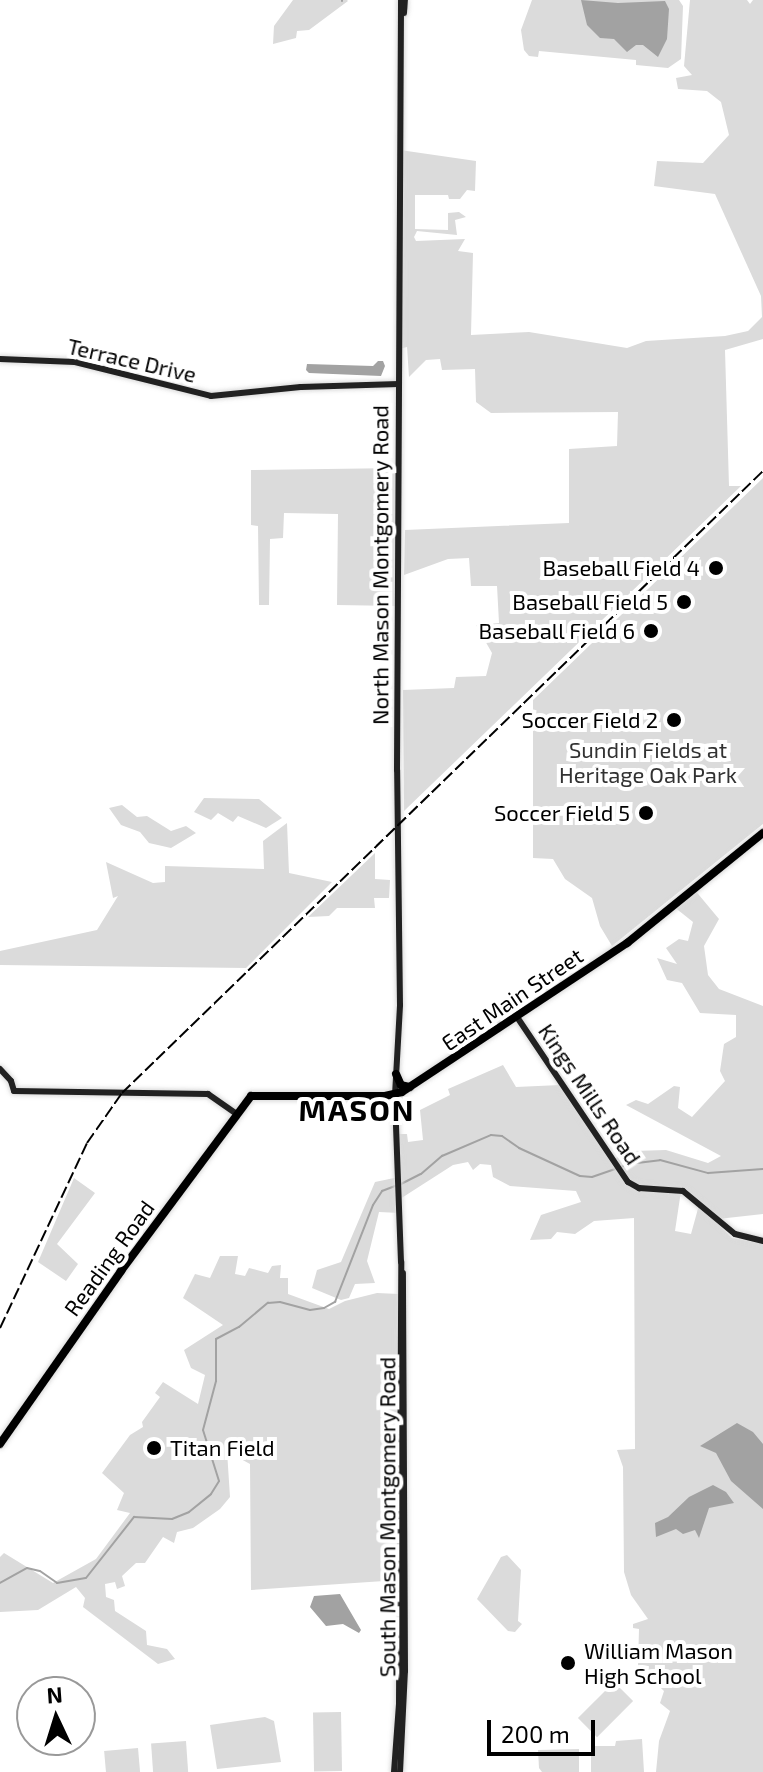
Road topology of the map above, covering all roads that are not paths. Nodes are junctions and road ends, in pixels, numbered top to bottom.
1 (403, 0) edge
2 (0, 359) edge
3 (399, 384) junction
4 (763, 833) edge
5 (517, 1017) junction
6 (0, 1069) edge
7 (396, 1074) junction
8 (411, 1087) junction
9 (395, 1095) junction
10 (237, 1114) junction
11 (763, 1241) edge
12 (401, 1262) junction
13 (0, 1444) edge
14 (394, 1772) edge
15 (400, 1772) edge

1 - 3 main road, North Mason Montgomery Road
2 - 3 main road, Terrace Drive
3 - 7 main road, North Mason Montgomery Road
4 - 5 main road, East Main Street
5 - 8 main road, East Main Street
5 - 11 main road, Kings Mills Road
6 - 10 main road
7 - 8 main road
7 - 9 main road, North Mason Montgomery Road
8 - 9 main road, East Main Street
9 - 10 main road, Reading Road
9 - 12 main road, South Mason Montgomery Road
10 - 13 main road, Reading Road
12 - 14 main road, South Mason Montgomery Road
12 - 15 main road, South Mason Montgomery Road

